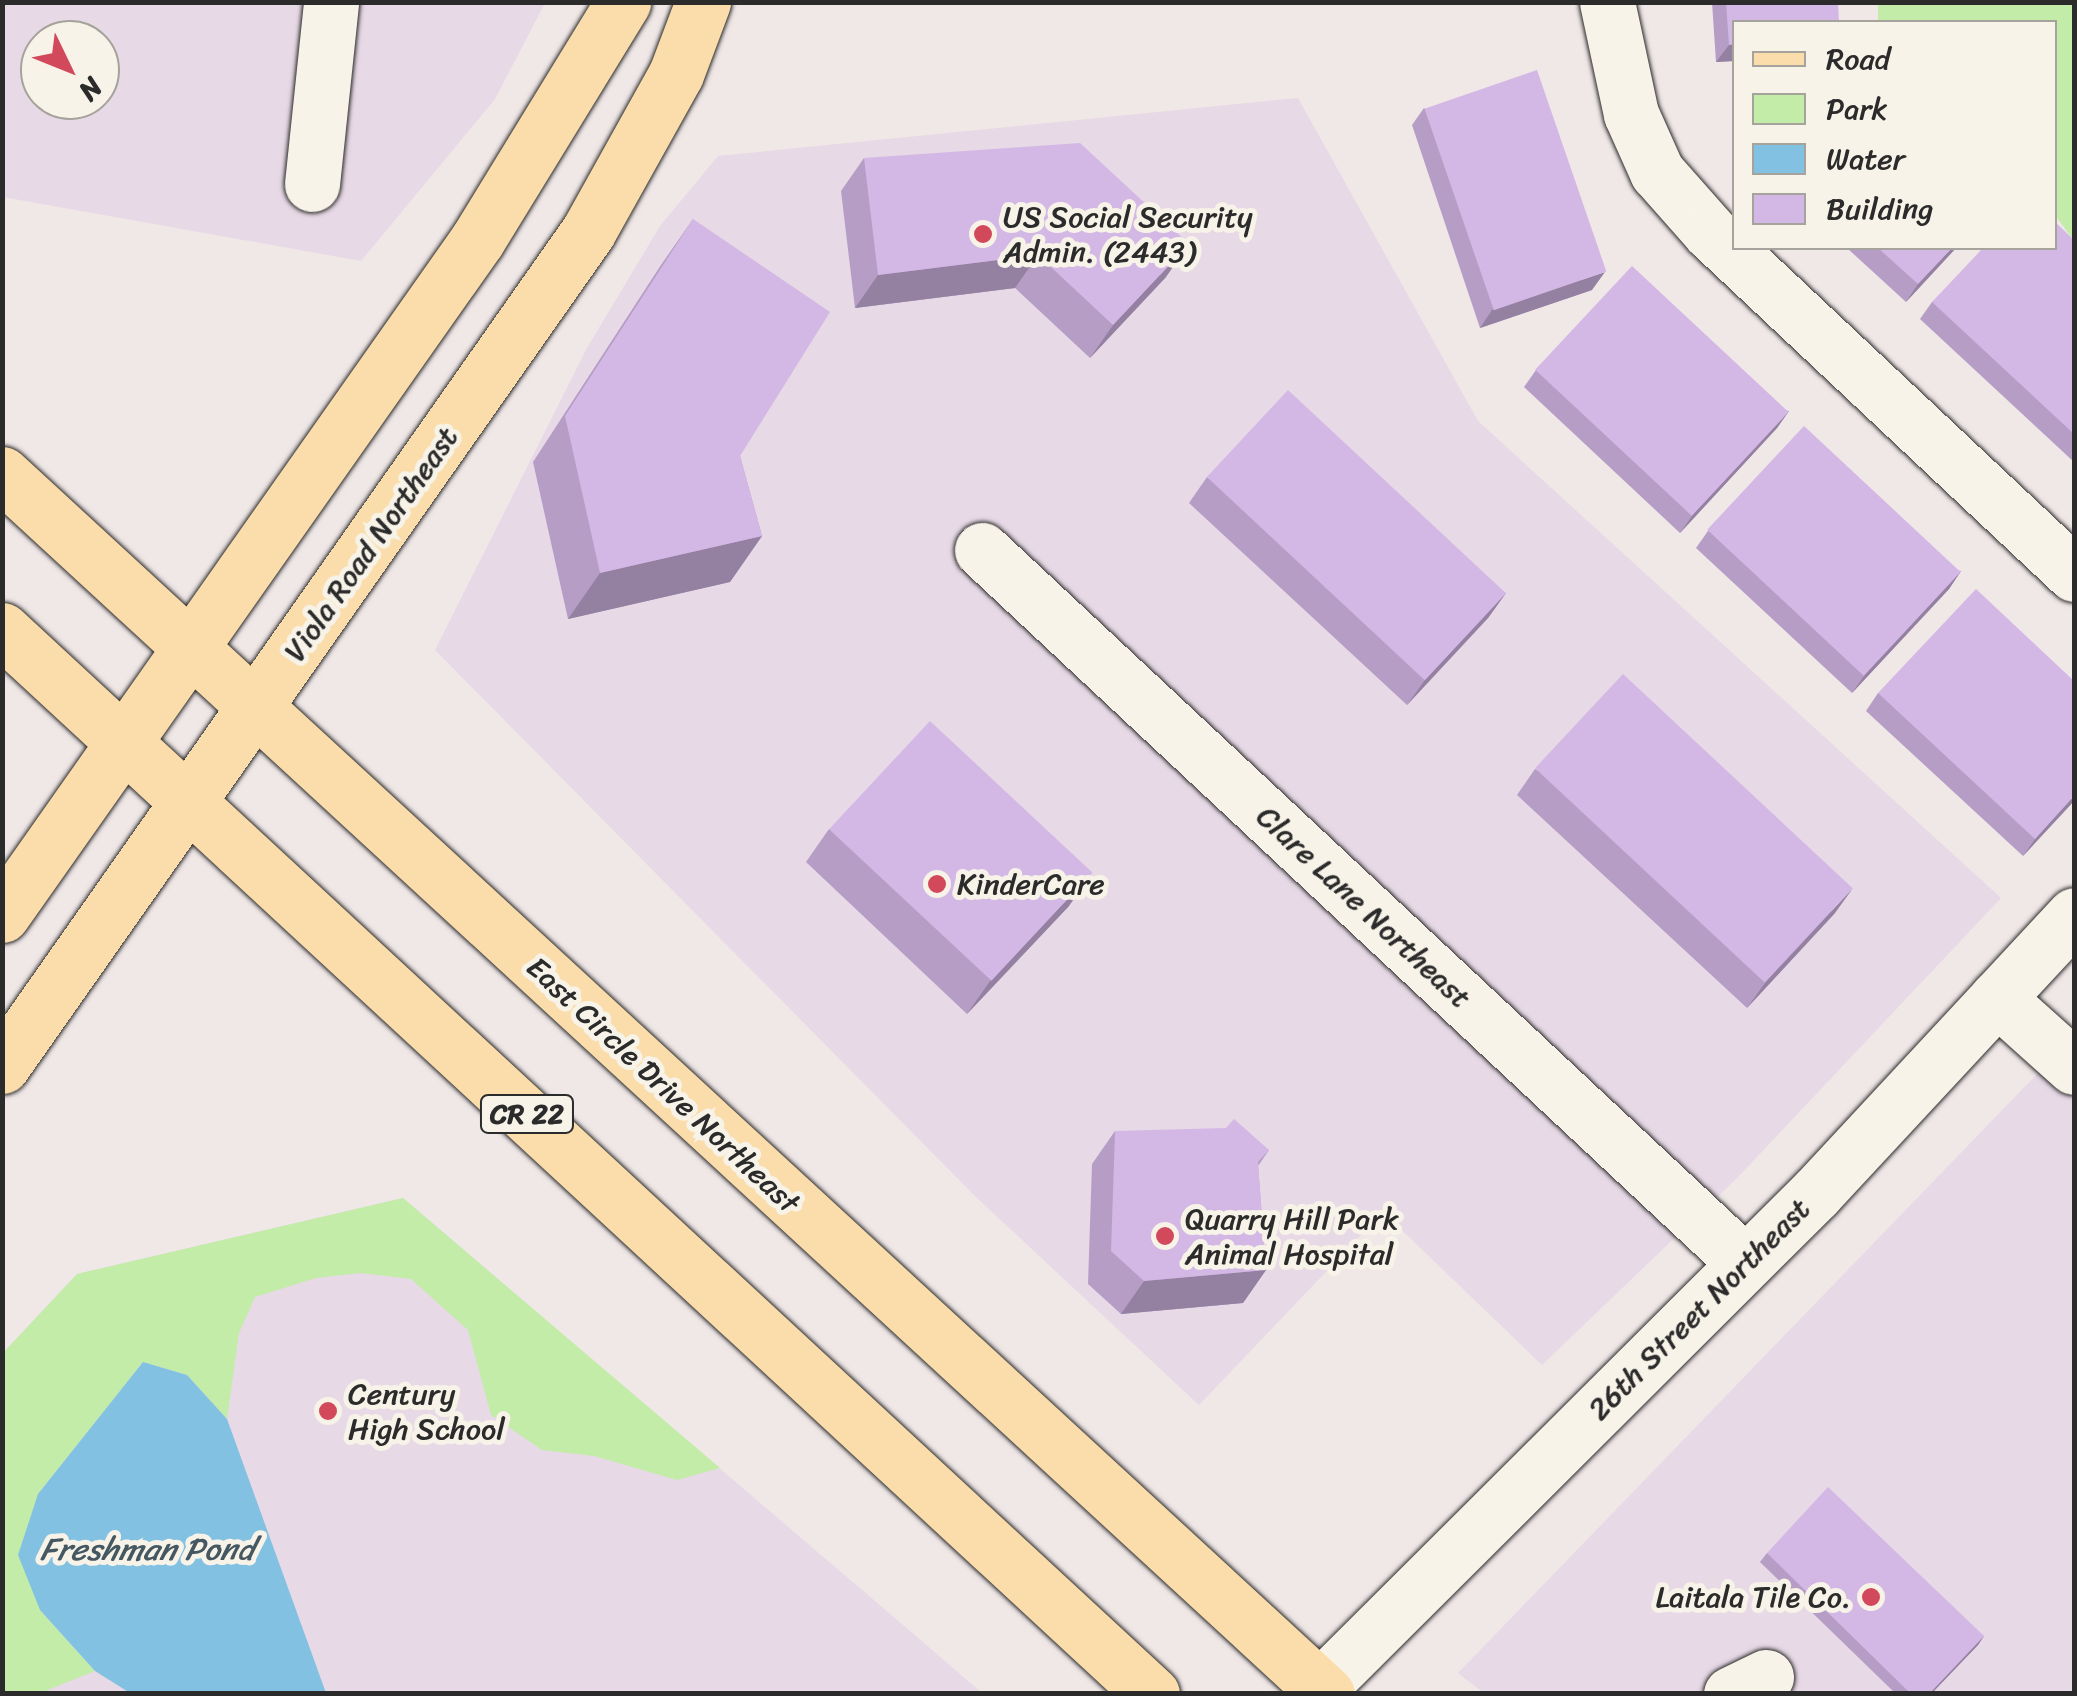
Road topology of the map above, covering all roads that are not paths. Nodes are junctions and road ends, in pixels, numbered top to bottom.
1 (331, 2) edge
2 (624, 2) edge
3 (703, 2) edge
4 (1608, 2) edge
5 (312, 184) dead end
6 (2, 474) edge
7 (982, 550) dead end
8 (2074, 574) edge
9 (2, 630) edge
10 (192, 650) junction
11 (256, 708) junction
12 (125, 744) junction
13 (188, 803) junction
14 (2, 915) edge
15 (2074, 915) edge
16 (1997, 998) junction
17 (2, 1066) edge
18 (2074, 1066) edge
19 (1745, 1263) junction
20 (1319, 1691) edge
21 (1152, 1694) edge

1 - 5 street
2 - 10 main road
3 - 11 main road, Viola Road Northeast
4 - 8 street
6 - 10 main road, East Circle Drive Northeast
7 - 19 street, Clare Lane Northeast
9 - 12 main road, CR 22
10 - 11 main road, East Circle Drive Northeast
10 - 12 main road
11 - 13 main road, Viola Road Northeast
11 - 20 main road, East Circle Drive Northeast
12 - 13 main road, CR 22
12 - 14 main road
13 - 17 main road, Viola Road Northeast
13 - 21 main road, CR 22
15 - 16 street, 26th Street Northeast
16 - 18 street
16 - 19 street, 26th Street Northeast
19 - 20 street, 26th Street Northeast

